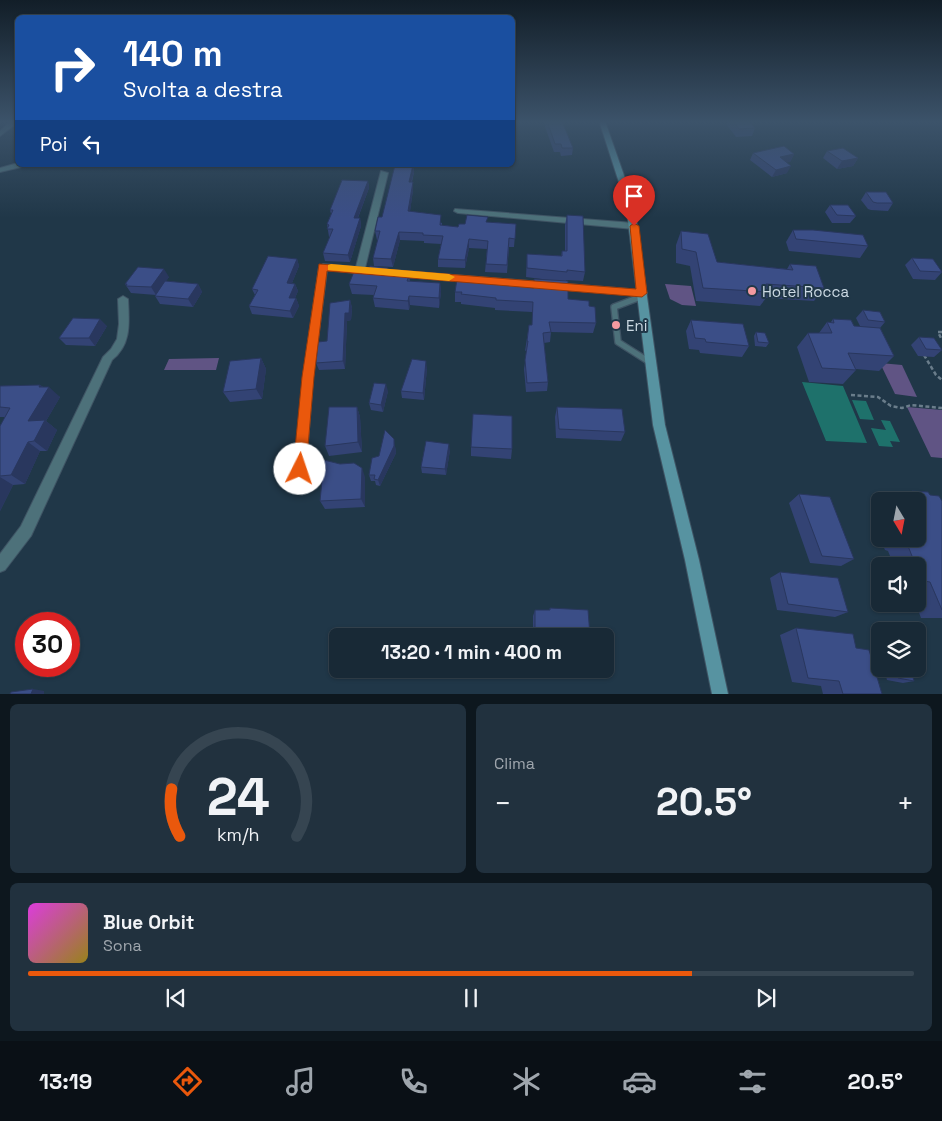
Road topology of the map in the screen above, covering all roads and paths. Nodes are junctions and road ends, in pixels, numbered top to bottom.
1 (614, 153) edge
2 (15, 166) edge
3 (0, 170) edge
4 (384, 173) dead end
5 (458, 211) dead end
6 (634, 226) junction
7 (360, 270) junction
8 (642, 295) junction
9 (123, 299) dead end
10 (942, 332) edge
11 (942, 340) edge
12 (922, 350) edge
13 (651, 363) junction
14 (942, 380) edge
15 (851, 395) dead end
16 (942, 408) edge
17 (300, 469) dead end
18 (0, 565) edge
19 (720, 694) edge

1 - 6 main road
2 - 3 street
4 - 7 street
5 - 6 street
6 - 8 main road
7 - 8 street
7 - 17 street
8 - 13 main road
8 - 13 lane
9 - 18 street
10 - 11 path
12 - 14 path
13 - 19 main road
15 - 16 path

